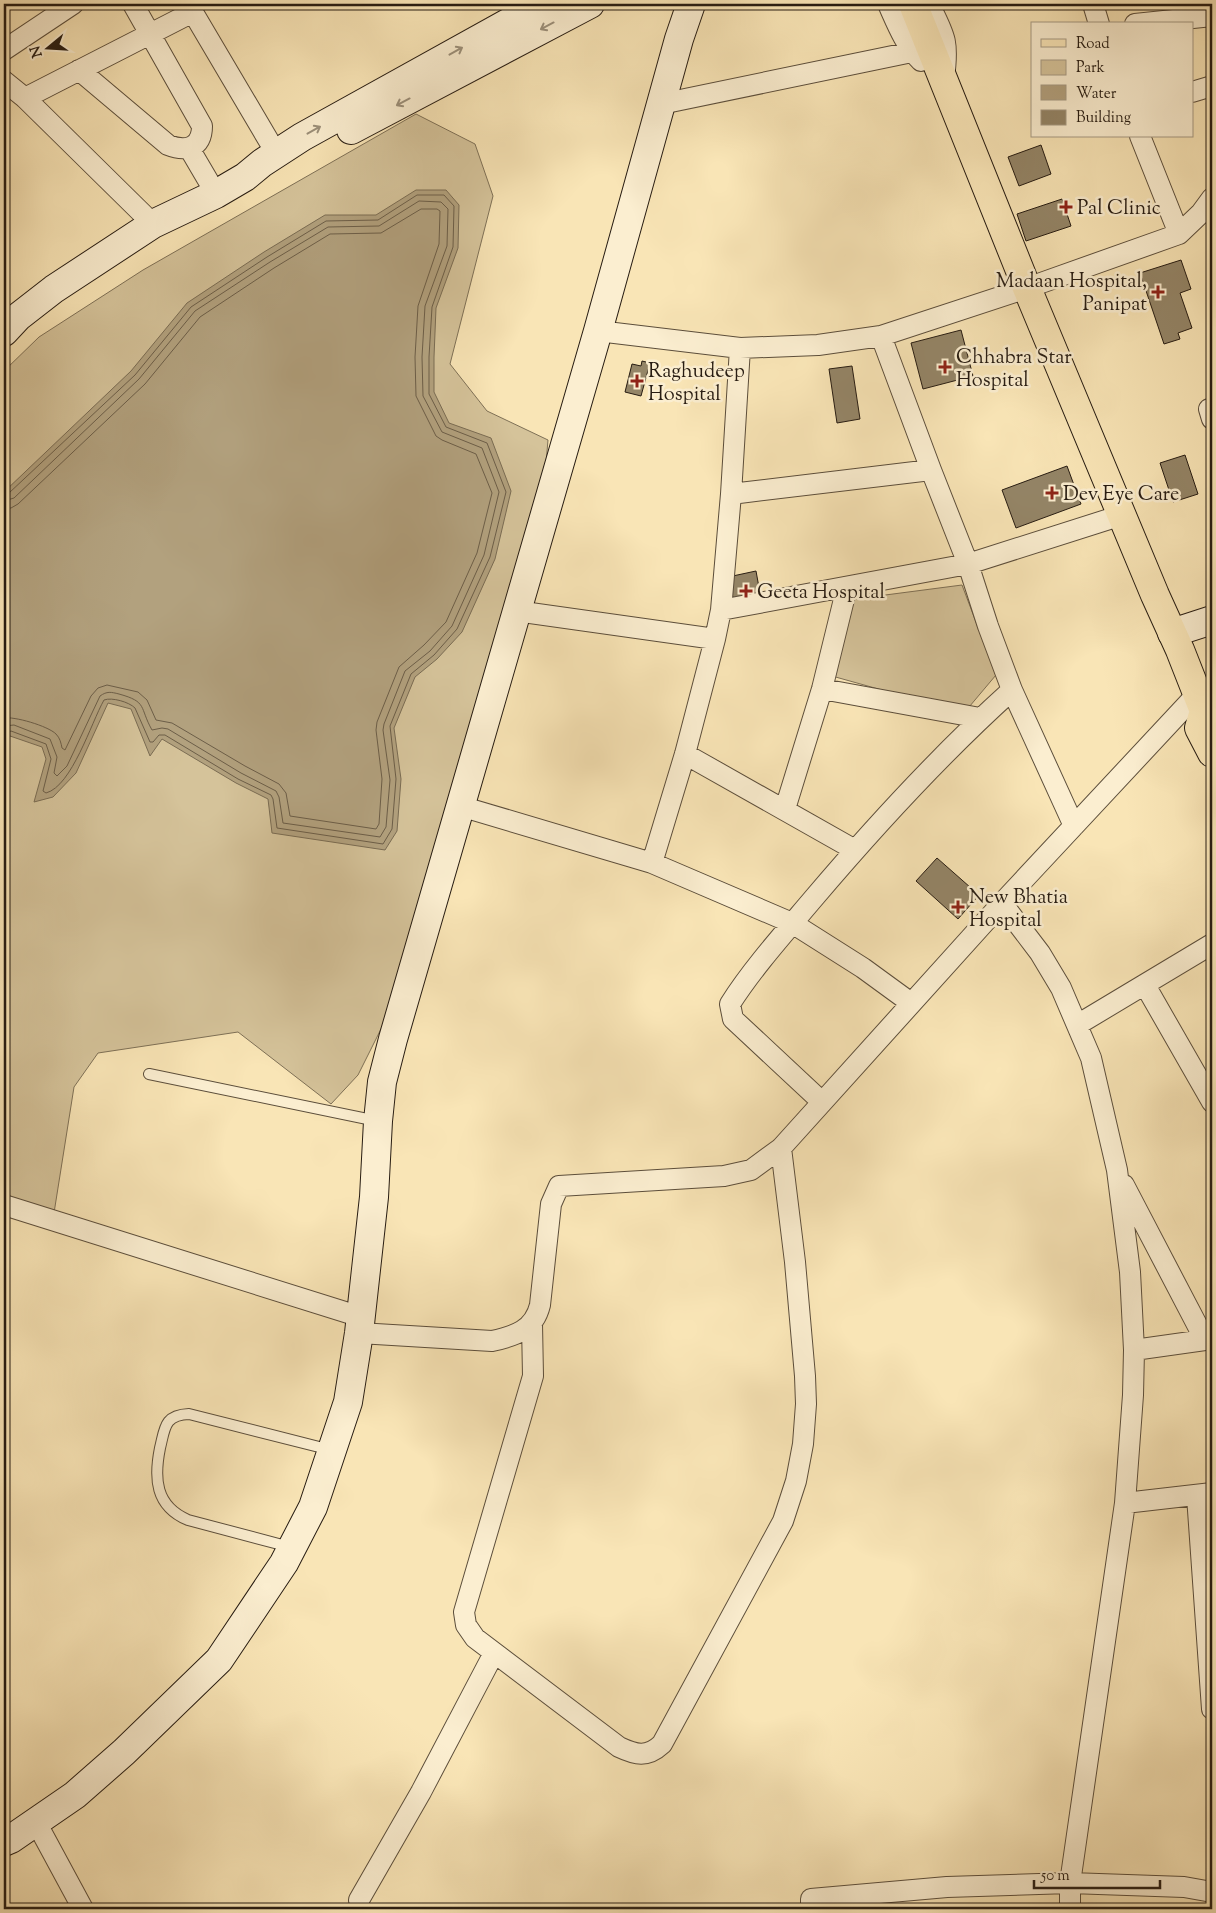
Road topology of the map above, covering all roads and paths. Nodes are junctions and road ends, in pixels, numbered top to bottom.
1 (73, 4) edge
2 (134, 4) edge
3 (542, 4) edge
4 (590, 4) edge
5 (691, 4) edge
6 (888, 4) edge
7 (1093, 4) edge
8 (190, 8) edge
9 (921, 9) edge
10 (1212, 16) edge
11 (1098, 22) edge
12 (1154, 22) edge
13 (150, 33) junction
14 (4, 50) edge
15 (912, 52) junction
16 (79, 70) junction
17 (944, 78) junction
18 (5, 84) edge
19 (1212, 86) edge
20 (1194, 91) edge
21 (25, 98) junction
22 (661, 104) junction
23 (1141, 138) edge
24 (188, 148) junction
25 (276, 153) junction
26 (245, 177) junction
27 (216, 194) junction
28 (1212, 198) edge
29 (153, 224) junction
30 (1179, 234) junction
31 (1027, 288) junction
32 (598, 331) junction
33 (4, 332) edge
34 (881, 336) junction
35 (740, 348) junction
36 (931, 470) junction
37 (731, 494) junction
38 (1122, 515) junction
39 (968, 564) junction
40 (847, 587) junction
41 (721, 610) junction
42 (516, 611) junction
43 (1212, 620) edge
44 (716, 639) junction
45 (1212, 640) edge
46 (1176, 641) junction
47 (822, 688) junction
48 (1012, 690) junction
49 (1204, 706) edge
50 (980, 718) junction
51 (1212, 753) edge
52 (685, 754) junction
53 (460, 806) junction
54 (785, 809) junction
55 (1074, 826) junction
56 (855, 850) junction
57 (652, 863) junction
58 (1002, 903) junction
59 (792, 924) junction
60 (1212, 946) edge
61 (1145, 985) junction
62 (911, 1003) junction
63 (1078, 1025) junction
64 (149, 1074) dead end
65 (822, 1102) junction
66 (1212, 1102) edge
67 (378, 1121) junction
68 (782, 1148) junction
69 (1117, 1170) junction
70 (4, 1205) edge
71 (532, 1324) junction
72 (360, 1325) junction
73 (1209, 1340) edge
74 (1134, 1350) junction
75 (332, 1450) junction
76 (1204, 1494) edge
77 (1125, 1503) junction
78 (291, 1548) junction
79 (494, 1653) junction
80 (1212, 1709) edge
81 (36, 1822) junction
82 (4, 1842) edge
83 (1070, 1883) junction
84 (1210, 1897) edge
85 (359, 1900) dead end
86 (83, 1909) edge
87 (811, 1909) edge
88 (1070, 1909) edge

1 - 14 street
2 - 13 street
25 -> 3 street
4 -> 26 street
5 - 22 street
6 - 15 street
7 - 11 street
8 - 13 street
8 - 25 street
9 - 17 main road
10 - 12 street
13 - 16 street
13 - 24 street
15 - 17 street
15 - 22 street
16 - 21 street
16 - 24 street
17 - 31 main road
18 - 21 street
19 - 20 street
21 - 29 street
22 - 32 street
23 - 30 street
24 - 27 street
25 - 26 street
26 - 27 street
27 - 29 street
28 - 30 street
29 - 33 street
30 - 31 street
31 - 34 street
31 - 38 main road
32 - 35 street
32 - 42 street
34 - 35 street
34 - 36 street
35 - 37 street
36 - 37 street
36 - 39 street
37 - 41 street
38 - 39 street
38 - 46 main road
39 - 40 street
39 - 48 street
40 - 41 street
40 - 47 street
41 - 44 street
42 - 44 street
42 - 53 street
43 - 46 street
44 - 52 street
45 - 46 street
46 - 49 main road
47 - 50 street
47 - 54 street
48 - 50 street
48 - 55 street
49 - 51 main road
49 - 55 street
50 - 56 street
52 - 54 street
52 - 57 street
53 - 57 street
53 - 67 street
54 - 56 street
55 - 58 street
56 - 59 street
57 - 59 street
58 - 62 street
58 - 63 street
59 - 62 street
59 - 65 street
60 - 61 street
61 - 63 street
61 - 66 street
62 - 65 street
63 - 69 street
64 - 67 lane
65 - 68 street
67 - 72 street
68 - 71 street
68 - 79 street
69 - 73 street
69 - 74 street
70 - 72 street
71 - 72 street
71 - 79 street
72 - 75 street
73 - 74 street
74 - 77 street
75 - 78 street
75 - 78 lane
76 - 77 street
76 - 80 street
77 - 83 street
78 - 81 street
79 - 85 street
81 - 82 street
81 - 86 street
83 - 84 street
83 - 87 street
83 - 88 street

